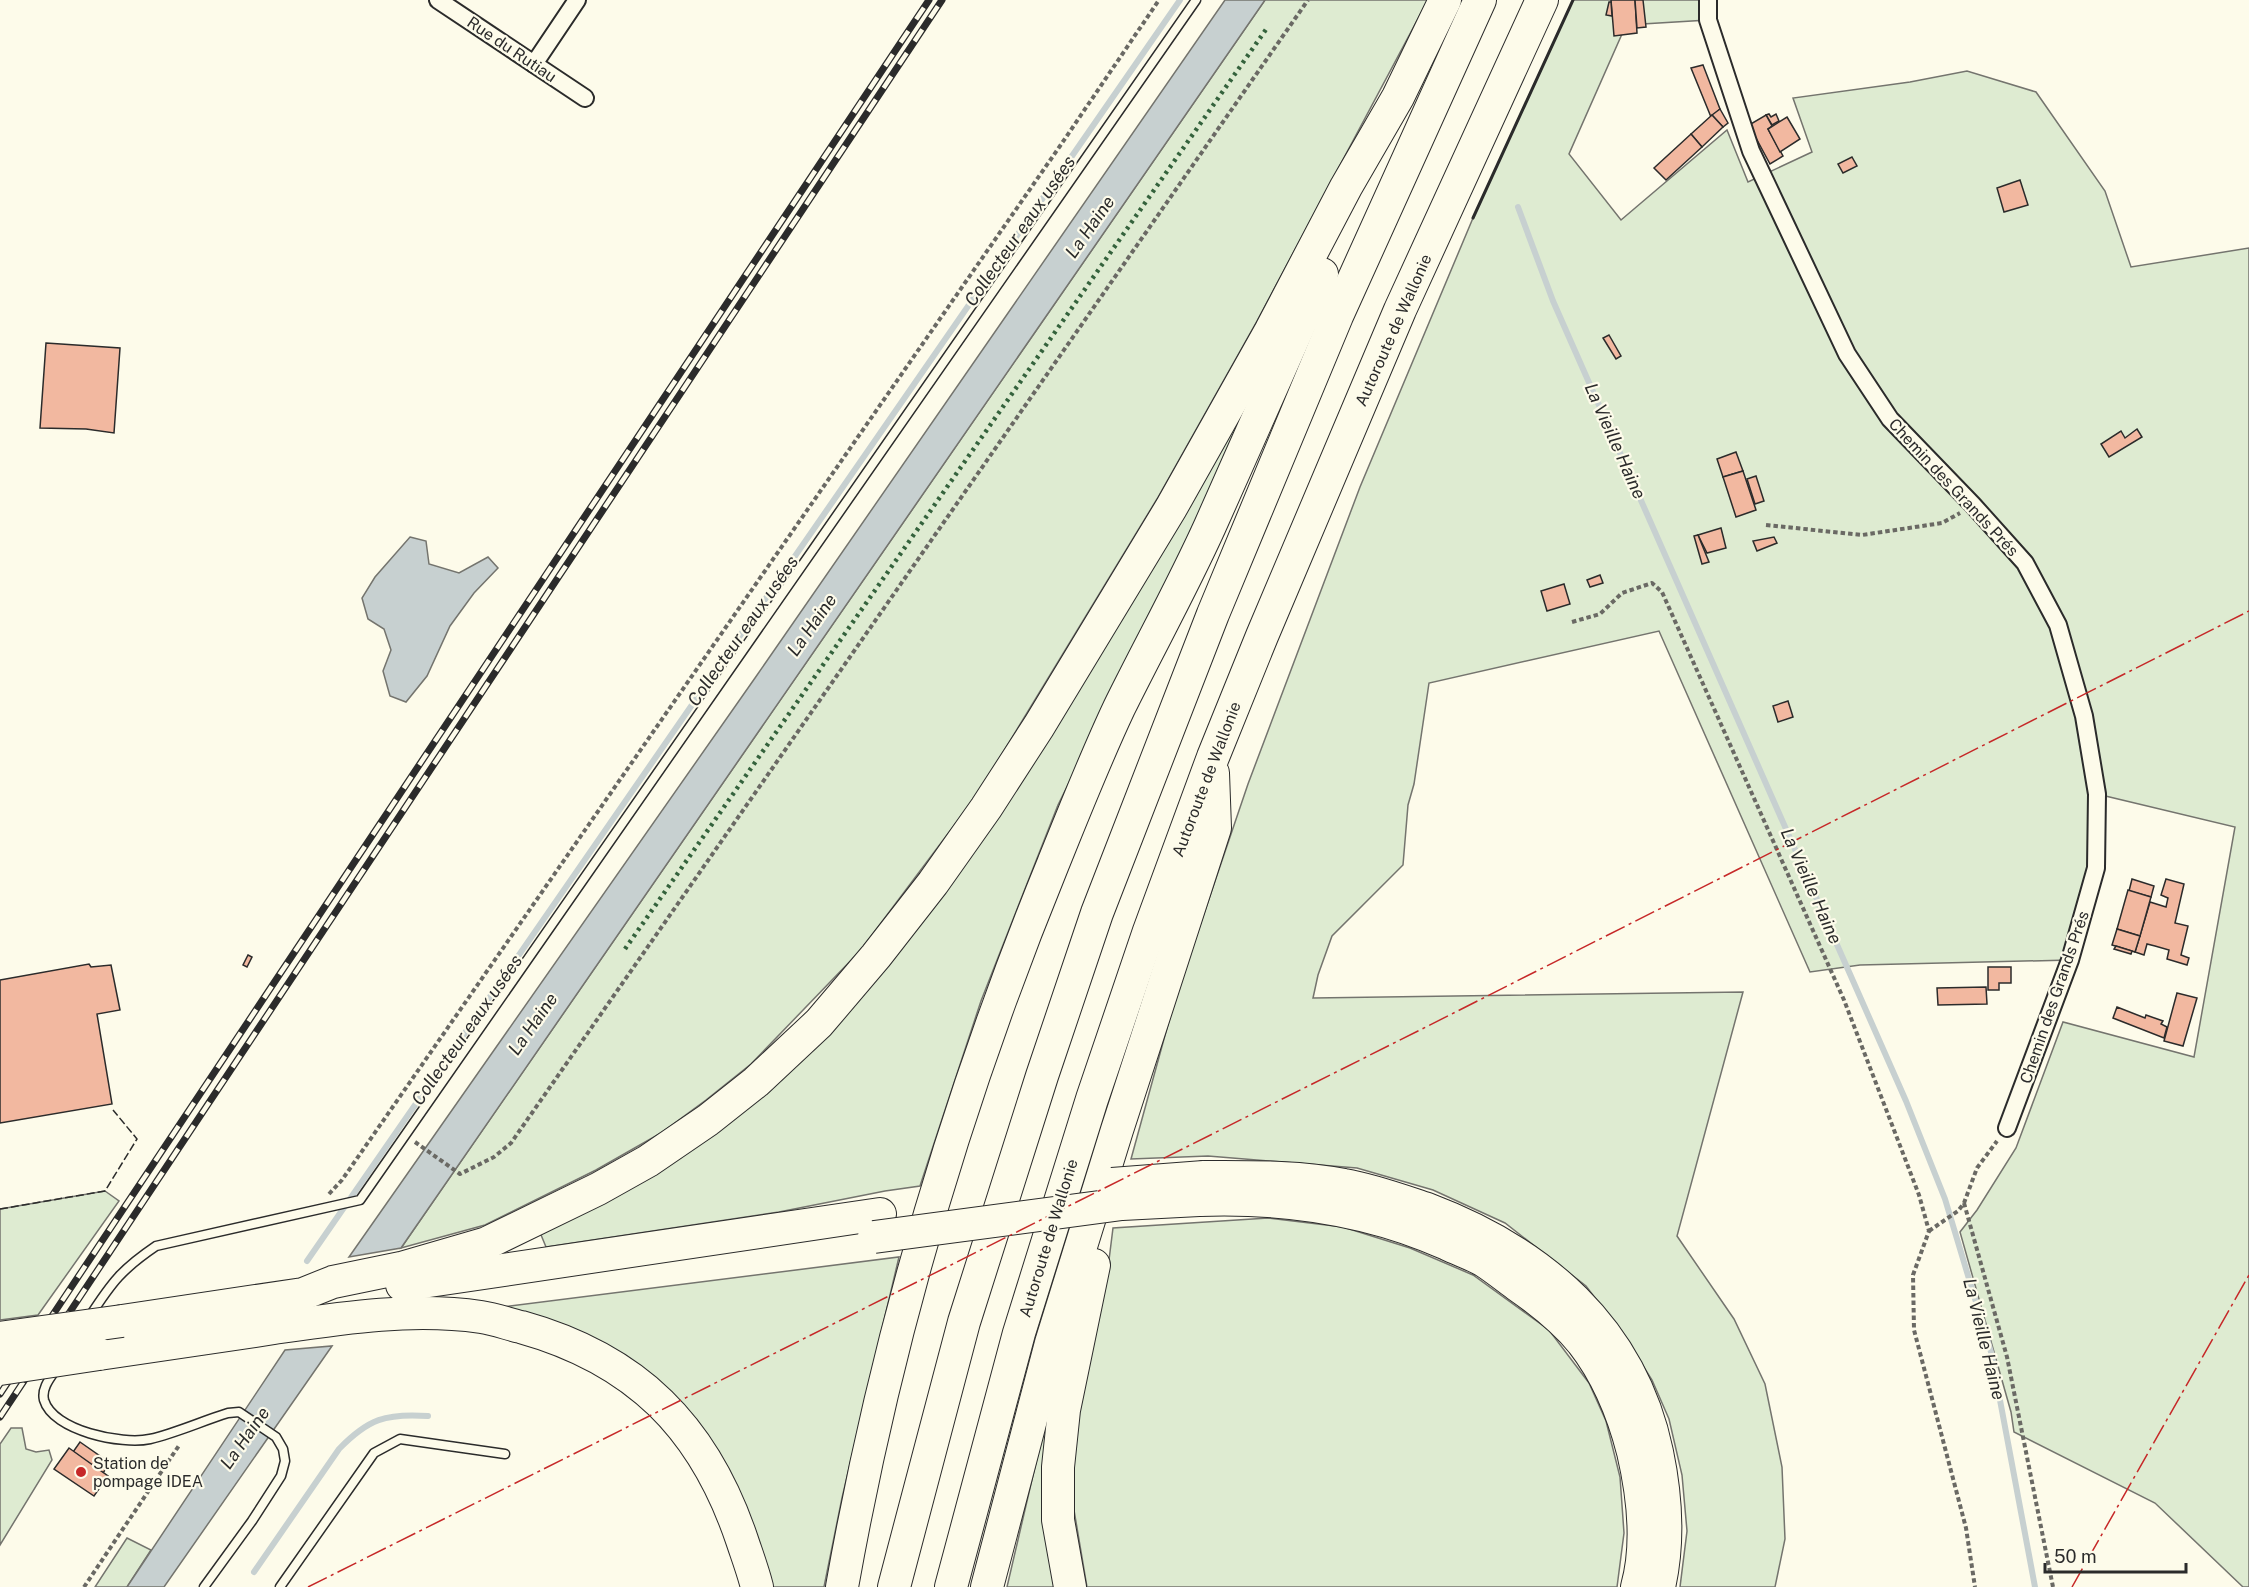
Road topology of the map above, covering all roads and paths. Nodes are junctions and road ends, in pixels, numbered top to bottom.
1 (438, 0) edge
2 (577, 0) edge
3 (1159, 0) edge
4 (1196, 0) edge
5 (1308, 0) edge
6 (1445, 0) edge
7 (1480, 0) edge
8 (1542, 0) edge
9 (1708, 0) edge
10 (534, 64) junction
11 (1398, 97) junction
12 (585, 98) dead end
13 (1973, 505) junction
14 (1766, 525) dead end
15 (1572, 622) dead end
16 (1213, 758) junction
17 (1150, 1026) junction
18 (2007, 1128) joint
19 (422, 1147) dead end
20 (1201, 1188) junction
21 (1964, 1203) junction
22 (305, 1211) junction
23 (877, 1226) junction
24 (1929, 1231) junction
25 (303, 1294) junction
26 (362, 1315) junction
27 (0, 1338) edge
28 (87, 1347) junction
29 (69, 1350) dead end
30 (0, 1369) edge
31 (198, 1423) junction
32 (505, 1454) dead end
33 (84, 1587) edge
34 (204, 1587) edge
35 (280, 1587) edge
36 (757, 1587) edge
37 (842, 1587) edge
38 (894, 1587) edge
39 (951, 1587) edge
40 (987, 1587) edge
41 (1070, 1587) edge
42 (1637, 1587) edge
43 (1659, 1587) edge
44 (1975, 1587) edge
45 (2053, 1587) edge

1 - 10 street, Rue du Rutiau
2 - 10 street
3 - 22 path
4 - 22 lane
5 - 19 path
6 - 11 highway
7 - 38 highway
8 - 16 highway, Autoroute de Wallonie
9 - 13 street, Chemin des Grands Prés
10 - 12 street, Rue du Rutiau
11 - 25 highway
11 - 37 highway
13 - 14 path
13 - 18 street, Chemin des Grands Prés
15 - 24 path
16 - 17 highway
16 - 39 highway, Autoroute de Wallonie
17 - 40 highway
17 - 41 highway
18 - 21 path
20 - 23 highway, bridge
20 - 42 highway
20 - 43 highway
21 - 24 path
21 - 45 path
22 - 28 lane
23 - 25 highway
23 - 26 highway
24 - 44 path
25 - 27 highway, bridge
26 - 28 highway
26 - 36 highway
28 - 30 highway, bridge
29 - 31 lane
31 - 33 path
31 - 34 lane
32 - 35 lane

